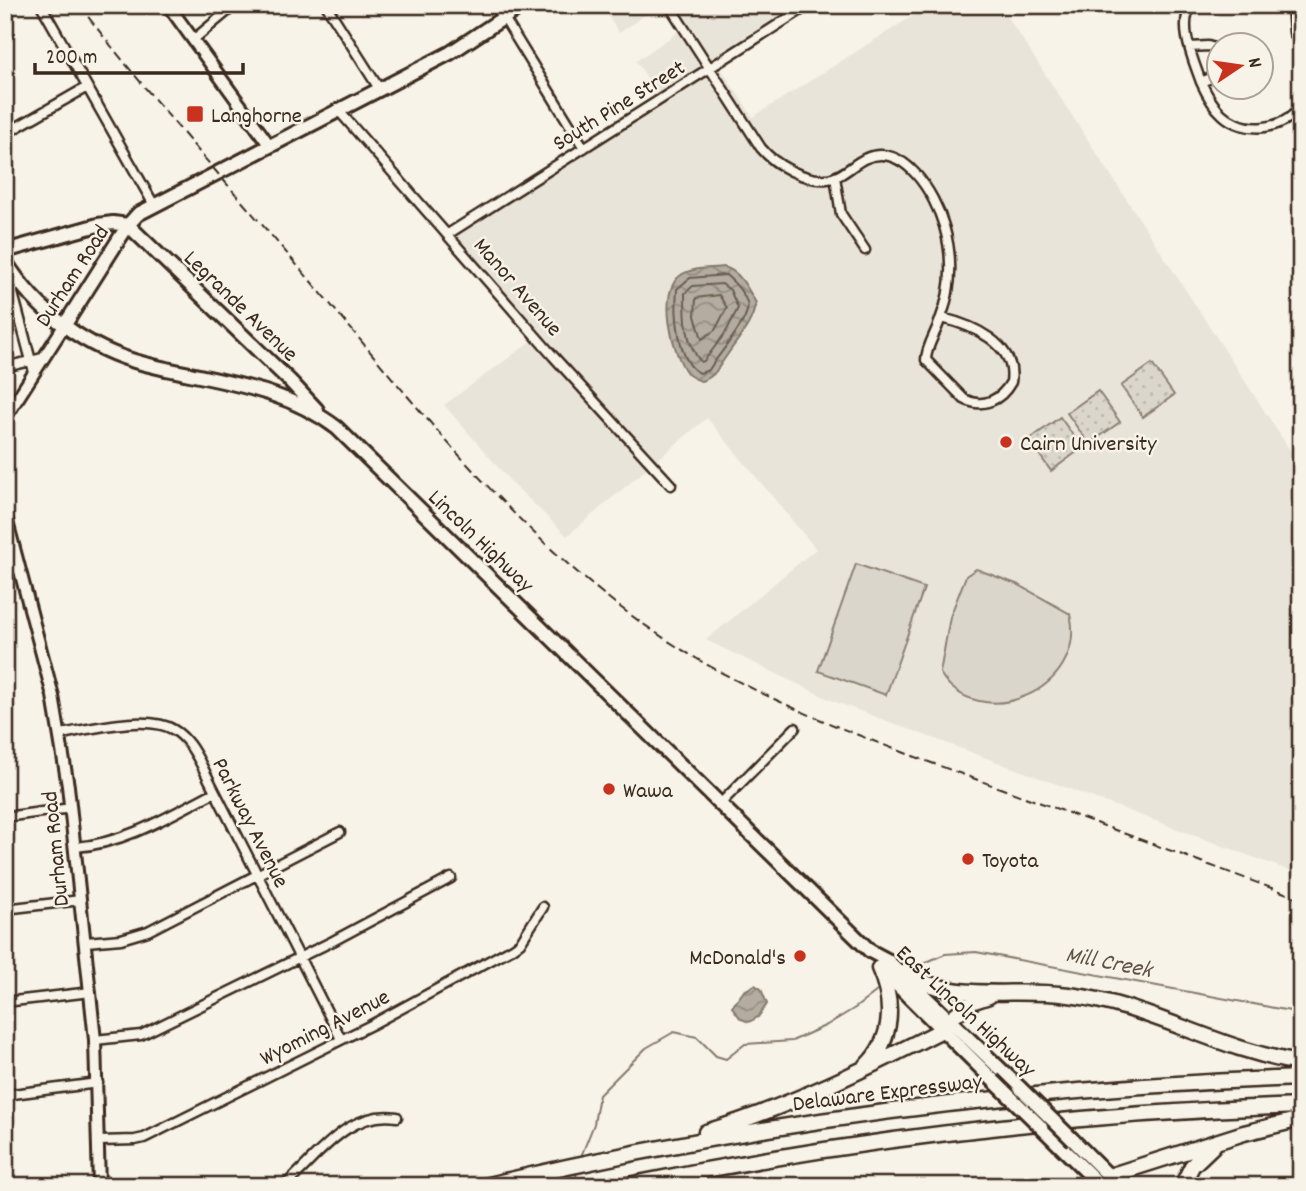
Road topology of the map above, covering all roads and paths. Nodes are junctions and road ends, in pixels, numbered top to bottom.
1 (41, 5) edge
2 (168, 5) edge
3 (235, 5) edge
4 (326, 5) edge
5 (496, 5) edge
6 (523, 5) edge
7 (669, 5) edge
8 (809, 5) edge
9 (1191, 5) edge
10 (1292, 5) edge
11 (504, 19) junction
12 (193, 40) junction
13 (1204, 46) edge
14 (1190, 47) junction
15 (1301, 48) edge
16 (710, 69) junction
17 (1204, 81) edge
18 (1201, 82) junction
19 (87, 87) junction
20 (380, 90) junction
21 (1301, 106) edge
22 (339, 111) junction
23 (5, 134) edge
24 (270, 146) junction
25 (584, 148) junction
26 (835, 177) junction
27 (154, 205) junction
28 (128, 225) junction
29 (448, 234) junction
30 (865, 250) dead end
31 (5, 251) edge
32 (5, 262) edge
33 (942, 318) junction
34 (64, 326) junction
35 (32, 366) junction
36 (5, 367) edge
37 (5, 418) edge
38 (324, 419) junction
39 (671, 485) dead end
40 (5, 514) edge
41 (5, 562) edge
42 (20, 571) junction
43 (795, 728) dead end
44 (61, 734) junction
45 (215, 792) junction
46 (720, 804) junction
47 (71, 808) junction
48 (5, 817) edge
49 (340, 832) dead end
50 (76, 847) junction
51 (258, 875) junction
52 (451, 878) dead end
53 (81, 900) junction
54 (543, 907) dead end
55 (5, 909) edge
56 (86, 942) junction
57 (870, 951) junction
58 (299, 958) junction
59 (879, 968) junction
60 (900, 972) junction
61 (90, 992) junction
62 (997, 994) junction
63 (5, 1002) edge
64 (946, 1025) junction
65 (341, 1039) junction
66 (95, 1040) junction
67 (1301, 1063) edge
68 (860, 1072) junction
69 (1301, 1078) edge
70 (98, 1083) junction
71 (5, 1095) edge
72 (1301, 1106) edge
73 (397, 1116) dead end
74 (1301, 1119) edge
75 (1222, 1140) junction
76 (99, 1141) junction
77 (650, 1150) junction
78 (1108, 1183) edge
79 (99, 1186) edge
80 (284, 1186) edge
81 (484, 1186) edge
82 (623, 1186) edge
83 (1182, 1186) edge

1 - 19 street
2 - 12 main road
3 - 12 street
4 - 20 street
5 - 11 street
6 - 11 main road
7 - 16 street
8 - 16 street, South Pine Street
9 - 14 street
10 - 15 street
11 - 20 main road
11 - 25 street
12 - 24 main road
13 - 14 street
14 - 18 street
16 - 25 street, South Pine Street
16 - 26 street
17 - 18 street
18 - 21 street
19 - 23 street
19 - 27 street
20 - 22 main road
22 - 24 main road
22 - 29 street, Manor Avenue
24 - 27 main road
25 - 29 street, South Pine Street
26 - 30 street
26 - 33 street
27 - 28 main road
28 - 31 main road
28 - 34 main road, Durham Road
28 - 38 main road, Legrande Avenue
29 - 39 street, Manor Avenue
32 - 34 main road, Lincoln Highway
32 - 35 street
33 - 33 street
34 - 35 main road, Durham Road
34 - 38 main road, Lincoln Highway
35 - 36 street
35 - 37 main road, Durham Road
38 - 46 main road, Lincoln Highway
40 - 42 main road, Durham Road
41 - 42 street
42 - 44 main road, Durham Road
43 - 46 street
44 - 45 street, Parkway Avenue
44 - 47 main road, Durham Road
45 - 50 street
45 - 51 street, Parkway Avenue
46 - 57 main road, Lincoln Highway
47 - 48 street
47 - 50 main road, Durham Road
49 - 51 street
50 - 53 main road, Durham Road
51 - 56 street
51 - 58 street, Parkway Avenue
52 - 58 street
53 - 55 street
53 - 56 main road, Durham Road
54 - 65 street, Wyoming Avenue
56 - 61 main road, Durham Road
57 - 59 main road, East Lincoln Highway
57 - 60 main road, East Lincoln Highway
58 - 65 street, Parkway Avenue
58 - 66 street
59 - 64 main road, East Lincoln Highway
59 - 68 highway
60 - 62 highway
60 - 64 main road, East Lincoln Highway
61 - 63 street
61 - 66 main road, Durham Road
62 - 64 highway
62 - 67 highway
64 - 68 highway
64 - 78 main road, East Lincoln Highway, bridge
64 - 78 main road, East Lincoln Highway, bridge
65 - 76 street, Wyoming Avenue
66 - 70 main road, Durham Road
68 - 77 highway
69 - 77 highway, Delaware Expressway
70 - 71 street
70 - 76 main road, Durham Road
72 - 82 highway
73 - 80 street
74 - 75 highway
75 - 78 highway
75 - 83 highway
76 - 79 main road, Durham Road
77 - 81 highway, Delaware Expressway

